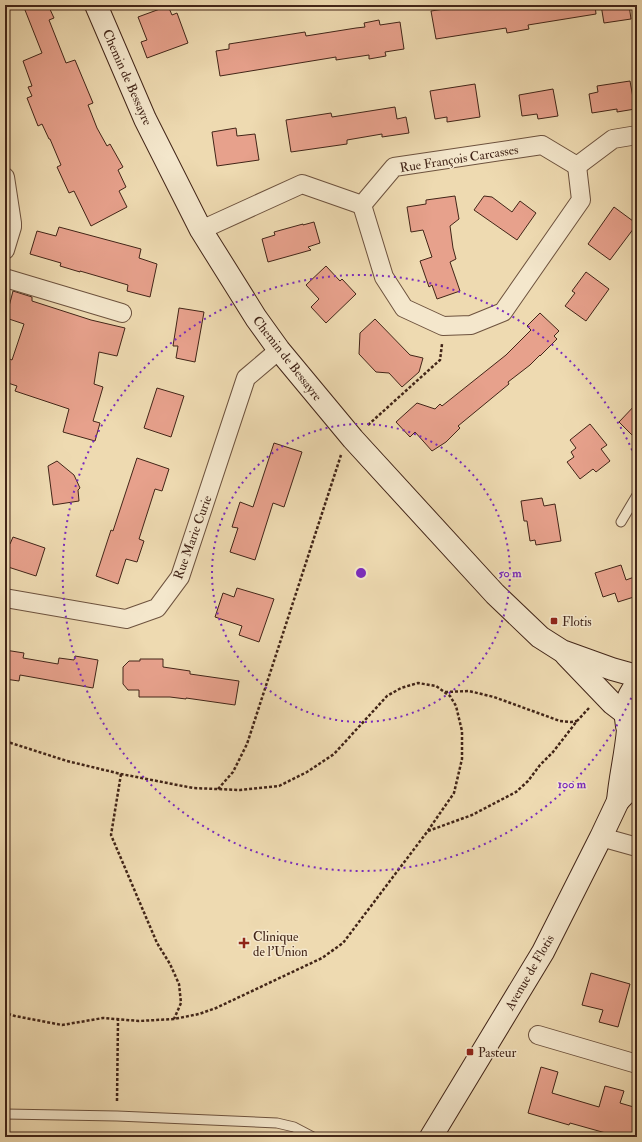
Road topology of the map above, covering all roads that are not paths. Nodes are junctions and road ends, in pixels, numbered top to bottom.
1 (96, 5) edge
2 (637, 135) edge
3 (577, 166) junction
4 (5, 177) edge
5 (362, 205) junction
6 (201, 230) junction
7 (5, 250) edge
8 (5, 278) edge
9 (122, 313) dead end
10 (279, 350) junction
11 (637, 495) edge
12 (621, 522) dead end
13 (5, 598) edge
14 (562, 651) junction
15 (637, 676) edge
16 (637, 684) edge
17 (630, 728) edge
18 (637, 781) edge
19 (618, 801) junction
20 (601, 837) junction
21 (637, 847) edge
22 (538, 1035) dead end
23 (637, 1064) edge
24 (5, 1114) edge
25 (313, 1137) edge
26 (431, 1137) edge

1 - 6 street, Chemin de Bessayre
2 - 3 street
3 - 5 street, Rue François Carcasses
3 - 5 street
4 - 7 street
5 - 6 street
6 - 10 street, Chemin de Bessayre
8 - 9 street
10 - 13 street, Rue Marie Curie
10 - 14 street, Chemin de Bessayre
11 - 12 lane
14 - 15 street, Chemin de Bessayre
14 - 17 street, Chemin de Bessayre
16 - 17 street, Avenue de Flotis
17 - 19 street, Avenue de Flotis
18 - 19 street, Avenue de Flotis
19 - 20 street, Avenue de Flotis
20 - 21 street
20 - 26 street, Avenue de Flotis
22 - 23 street
24 - 25 lane

